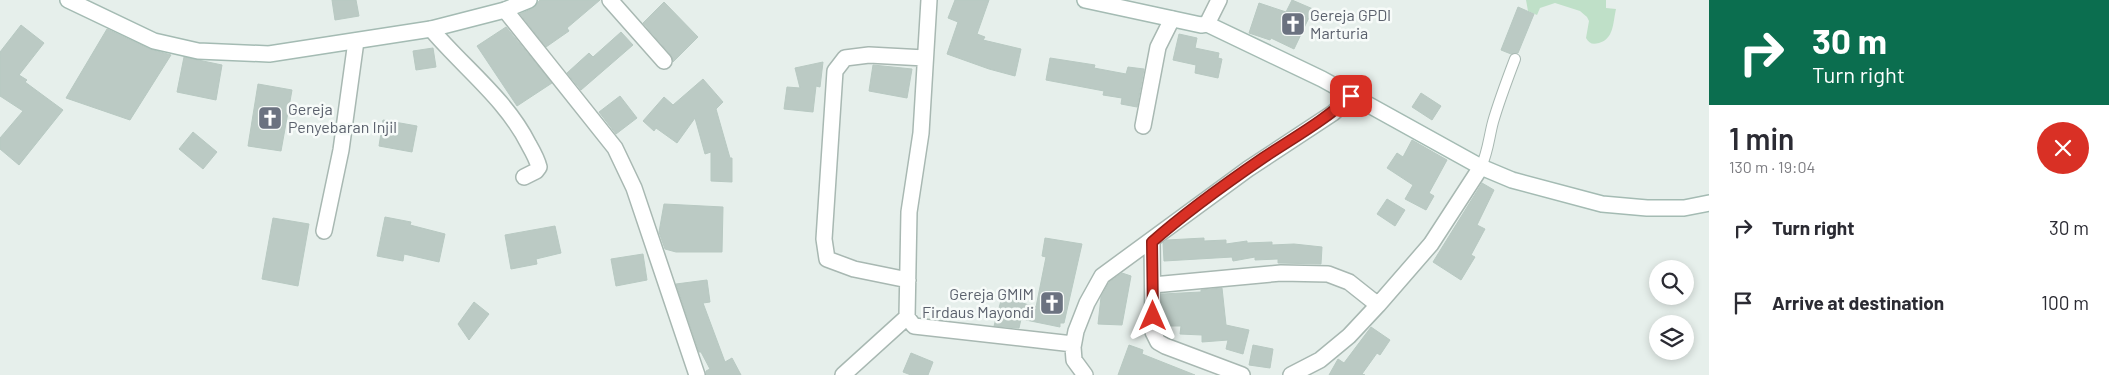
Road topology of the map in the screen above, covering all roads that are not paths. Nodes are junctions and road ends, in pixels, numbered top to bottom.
1 (68, 0) edge
2 (528, 0) edge
3 (610, 0) edge
4 (929, 0) edge
5 (1085, 0) edge
6 (1219, 0) edge
7 (505, 10) junction
8 (1172, 19) junction
9 (1207, 24) junction
10 (431, 29) junction
11 (356, 40) junction
12 (925, 58) junction
13 (1515, 60) dead end
14 (664, 61) dead end
15 (1351, 96) junction
16 (1143, 126) dead end
17 (1481, 167) junction
18 (524, 177) dead end
19 (1709, 203) edge
20 (324, 231) dead end
21 (1152, 242) junction
22 (908, 280) junction
23 (1153, 285) junction
24 (1378, 305) junction
25 (907, 317) junction
26 (1073, 344) junction
27 (697, 375) edge
28 (843, 375) edge
29 (1085, 375) edge
30 (1242, 375) edge
31 (1291, 375) edge

1 - 11 street
2 - 7 street
3 - 14 street
4 - 12 street
5 - 8 street
6 - 9 street
7 - 10 street
7 - 27 street
8 - 9 street
8 - 16 street
9 - 15 street
10 - 11 street
10 - 18 street
11 - 20 street
12 - 22 street
12 - 22 street
13 - 17 lane
15 - 17 street
15 - 21 street
17 - 19 street
17 - 24 street
21 - 23 street
21 - 26 street
22 - 25 street
23 - 24 street
23 - 30 street
24 - 31 street
25 - 26 street
25 - 28 street
26 - 29 street

